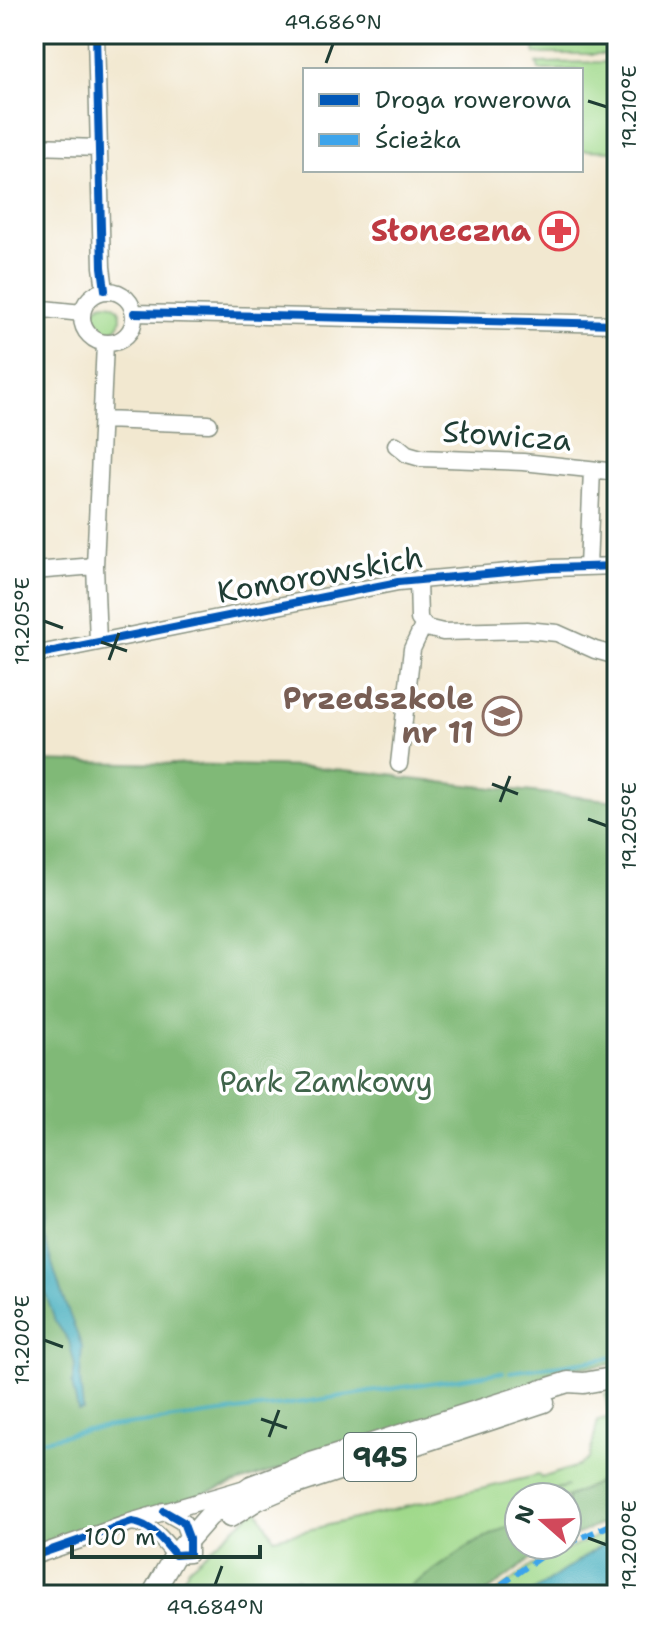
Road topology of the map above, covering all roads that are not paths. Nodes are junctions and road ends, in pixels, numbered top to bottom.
1 (96, 34) edge
2 (34, 146) edge
3 (99, 148) junction
4 (105, 290) junction
5 (34, 308) edge
6 (82, 313) junction
7 (134, 313) junction
8 (617, 324) edge
9 (105, 343) junction
10 (102, 420) junction
11 (209, 424) dead end
12 (396, 445) dead end
13 (592, 470) junction
14 (617, 472) edge
15 (95, 566) junction
16 (617, 566) edge
17 (588, 567) junction
18 (34, 571) edge
19 (418, 579) junction
20 (423, 626) junction
21 (98, 642) junction
22 (34, 655) edge
23 (617, 656) edge
24 (399, 764) dead end
25 (617, 1377) edge
26 (584, 1383) junction
27 (251, 1486) junction
28 (164, 1511) junction
29 (124, 1523) junction
30 (184, 1549) junction
31 (34, 1556) edge
32 (152, 1595) edge
33 (165, 1595) edge

1 - 3 street
2 - 3 street
3 - 4 street
4 - 6 street
4 - 7 street
5 - 6 street
6 - 9 street
7 - 8 street
7 - 9 street
9 - 10 street
10 - 11 street
10 - 15 street
12 - 13 street, Słowicza
13 - 14 street, Słowicza
13 - 17 street
15 - 18 street
15 - 21 street
16 - 17 street, Komorowskich
17 - 19 street, Komorowskich
19 - 20 street
19 - 21 street, Komorowskich
20 - 23 street
20 - 24 street
21 - 22 street, Komorowskich
25 - 26 main road, 945
26 - 27 main road, 945
26 - 30 main road, 945
27 - 28 street
27 - 30 main road, 945
28 - 29 street
28 - 30 street
29 - 30 street
29 - 31 street
30 - 32 main road, 945
30 - 33 main road, 945

